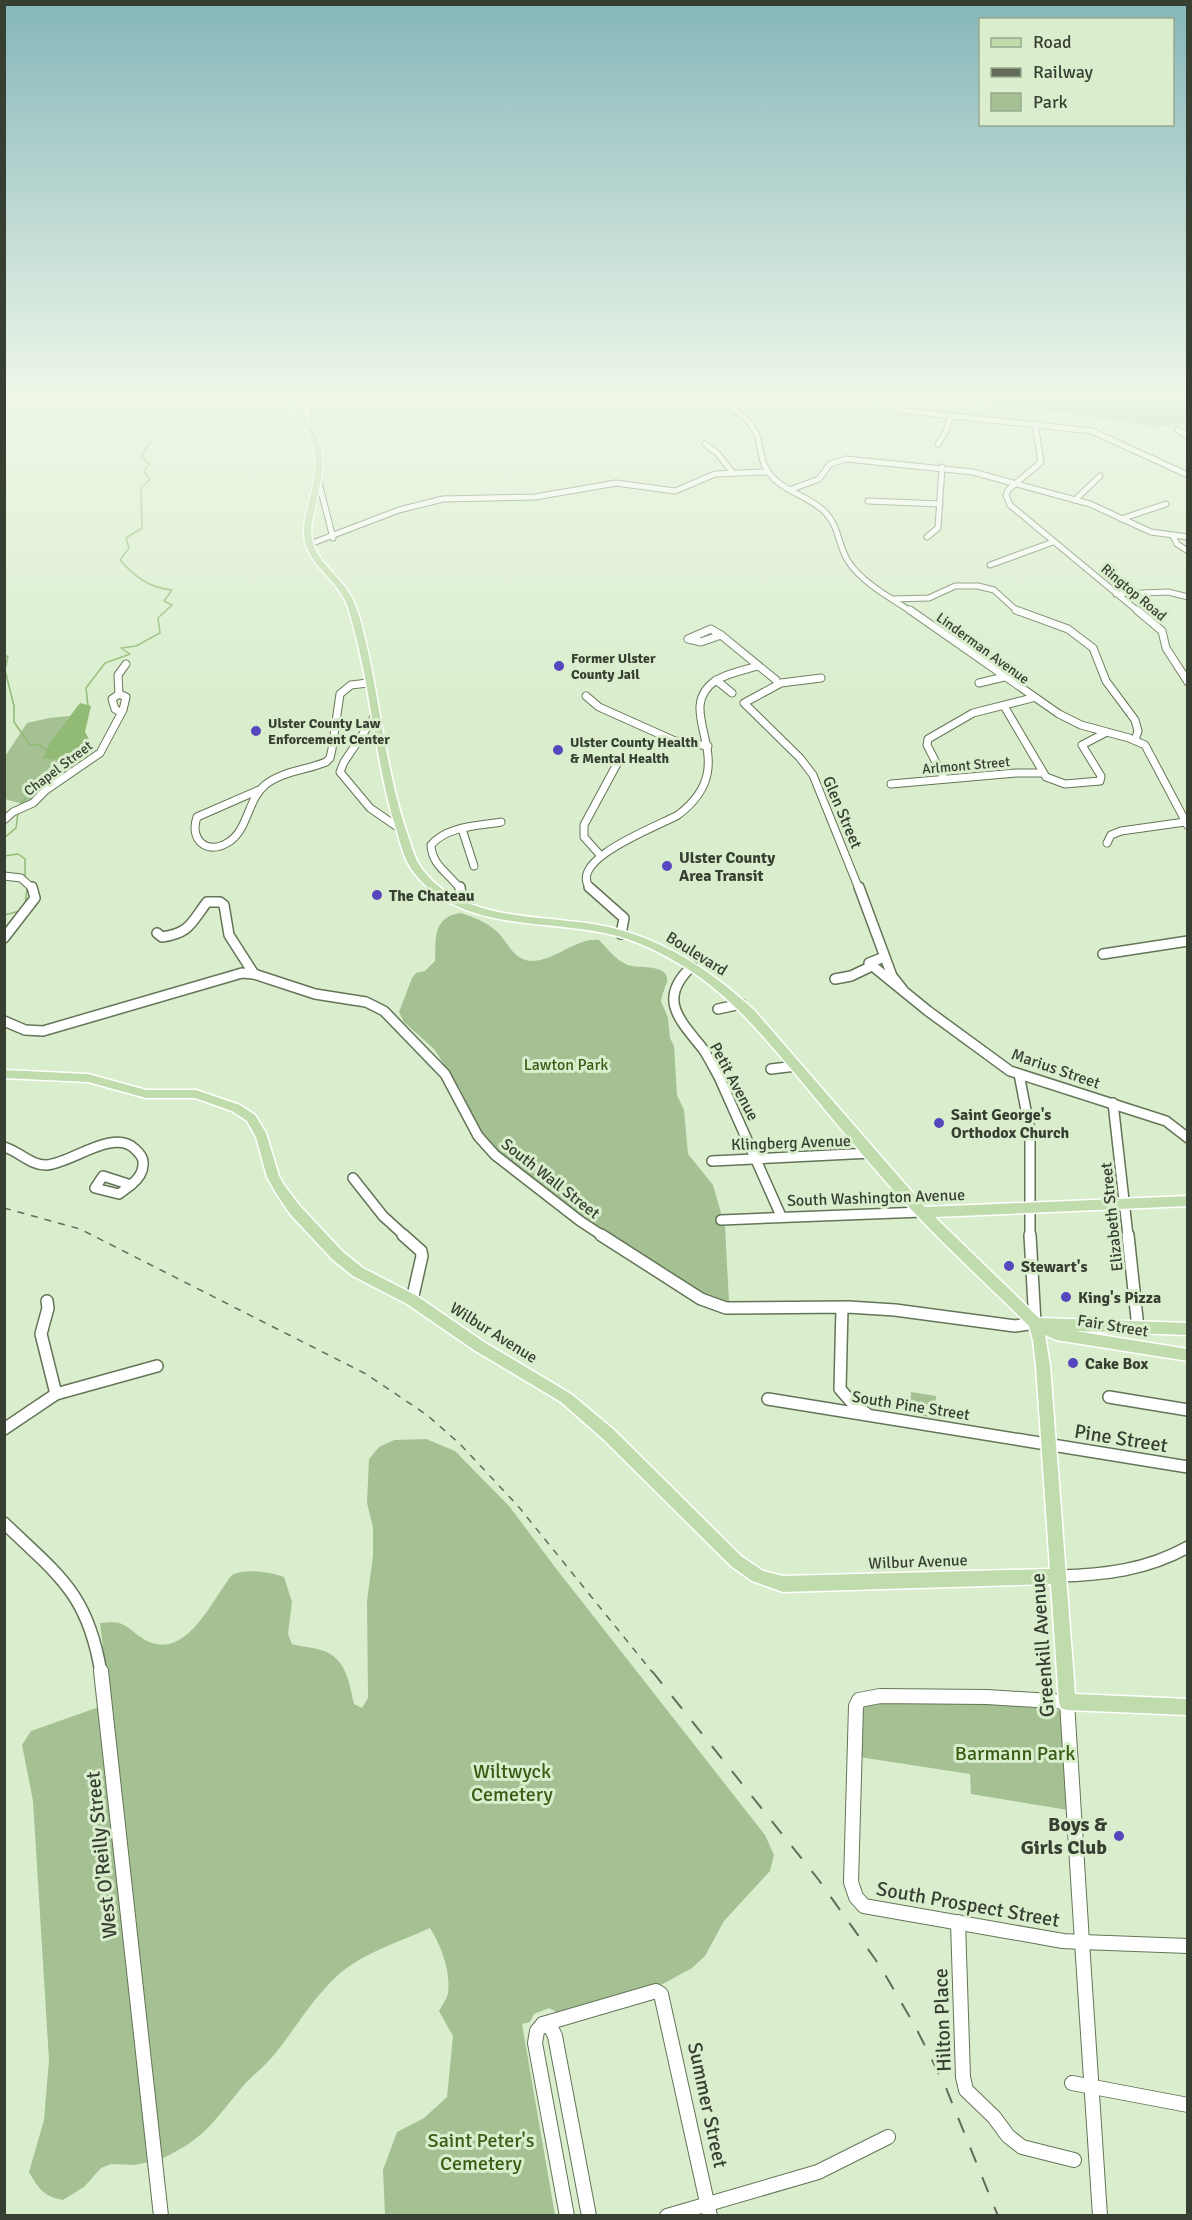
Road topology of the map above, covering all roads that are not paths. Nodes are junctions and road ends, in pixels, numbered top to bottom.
1 (315, 495) edge
2 (323, 495) edge
3 (551, 495) edge
4 (802, 495) edge
5 (941, 495) edge
6 (1006, 495) edge
7 (1055, 495) edge
8 (1081, 495) edge
9 (1075, 500) junction
10 (868, 501) dead end
11 (940, 504) junction
12 (1166, 504) dead end
13 (1121, 519) junction
14 (1173, 536) junction
15 (927, 537) dead end
16 (1188, 537) edge
17 (333, 538) junction
18 (1053, 542) junction
19 (310, 544) junction
20 (1188, 551) edge
21 (990, 565) dead end
22 (1116, 594) junction
23 (1188, 597) edge
24 (893, 599) junction
25 (722, 635) dead end
26 (126, 664) dead end
27 (758, 666) junction
28 (1004, 677) junction
29 (821, 678) dead end
30 (716, 680) junction
31 (1187, 681) edge
32 (779, 682) junction
33 (368, 683) junction
34 (979, 683) dead end
35 (732, 693) dead end
36 (586, 696) dead end
37 (1032, 699) junction
38 (1004, 706) junction
39 (375, 716) junction
40 (1105, 734) junction
41 (1135, 740) junction
42 (708, 746) junction
43 (618, 762) dead end
44 (1043, 773) junction
45 (944, 778) junction
46 (891, 784) dead end
47 (259, 790) junction
48 (4, 820) edge
49 (501, 822) dead end
50 (1186, 824) edge
51 (462, 829) junction
52 (402, 830) junction
53 (1107, 843) dead end
54 (601, 856) junction
55 (474, 866) dead end
56 (4, 876) edge
57 (457, 901) junction
58 (157, 933) dead end
59 (621, 934) junction
60 (4, 938) edge
61 (1188, 940) edge
62 (1103, 954) dead end
63 (884, 957) junction
64 (870, 964) junction
65 (692, 966) junction
66 (254, 974) junction
67 (835, 979) dead end
68 (903, 990) junction
69 (741, 1004) junction
70 (718, 1009) dead end
71 (4, 1020) edge
72 (796, 1066) junction
73 (771, 1070) dead end
74 (4, 1074) edge
75 (1019, 1074) junction
76 (1113, 1103) junction
77 (1188, 1138) edge
78 (4, 1147) edge
79 (871, 1153) junction
80 (758, 1158) junction
81 (712, 1161) dead end
82 (353, 1178) dead end
83 (132, 1185) dead end
84 (1188, 1201) edge
85 (1124, 1204) junction
86 (1032, 1207) junction
87 (922, 1212) junction
88 (781, 1216) junction
89 (721, 1220) dead end
90 (412, 1300) junction
91 (47, 1301) dead end
92 (842, 1308) junction
93 (1035, 1323) junction
94 (1138, 1328) junction
95 (1188, 1329) edge
96 (1188, 1355) edge
97 (157, 1366) dead end
98 (56, 1394) junction
99 (1109, 1397) dead end
100 (768, 1400) dead end
101 (1188, 1410) edge
102 (868, 1415) junction
103 (4, 1429) edge
104 (1049, 1444) junction
105 (1188, 1467) edge
106 (4, 1523) edge
107 (1188, 1547) edge
108 (1058, 1576) junction
109 (1067, 1702) junction
110 (1188, 1707) edge
111 (958, 1922) junction
112 (1082, 1942) junction
113 (1188, 1946) edge
114 (543, 2024) junction
115 (1072, 2083) dead end
116 (1092, 2087) junction
117 (1188, 2105) edge
118 (888, 2137) dead end
119 (1074, 2160) dead end
120 (709, 2209) edge
121 (161, 2216) edge
122 (567, 2216) edge
123 (589, 2216) edge
124 (667, 2216) edge
125 (1100, 2216) edge

1 - 19 main road
2 - 17 street
3 - 17 street
4 - 24 street, Linderman Avenue
5 - 11 street
6 - 18 street, Ringtop Road
7 - 9 street
8 - 9 street
9 - 13 street
10 - 11 street
11 - 15 street
12 - 13 street
13 - 14 street
14 - 16 street
14 - 20 street
17 - 19 street
18 - 21 street
18 - 22 street, Ringtop Road
19 - 33 main road, Boulevard
22 - 23 street
22 - 31 street, Ringtop Road
24 - 28 street, Linderman Avenue
24 - 41 street
25 - 27 street
26 - 48 street, Chapel Street
27 - 30 street
27 - 32 street
28 - 34 street
28 - 37 street, Linderman Avenue
29 - 32 street
30 - 35 street
30 - 42 street
32 - 63 street, Glen Street
33 - 39 main road, Boulevard
33 - 47 street
36 - 42 street
37 - 38 street
37 - 40 street, Linderman Avenue
38 - 44 street
38 - 45 street
39 - 52 main road, Boulevard
39 - 52 street
40 - 41 street, Linderman Avenue
40 - 44 street
41 - 50 street
42 - 54 street
43 - 54 street
44 - 45 street, Arlmont Street
45 - 46 street, Arlmont Street
47 - 47 street
49 - 51 street
50 - 53 street
51 - 55 street
51 - 57 street
52 - 57 main road, Boulevard
54 - 59 street
56 - 60 street
57 - 59 main road, Boulevard
58 - 66 street
59 - 65 main road, Boulevard
61 - 62 street
63 - 64 street
63 - 68 street, Glen Street
64 - 67 street
64 - 68 street, Marius Street
65 - 69 main road, Boulevard
65 - 80 street, Petit Avenue
66 - 71 street, South Wall Street
66 - 92 street, South Wall Street
68 - 75 street, Marius Street
69 - 70 street
69 - 72 main road, Boulevard
72 - 73 street
72 - 79 main road, Boulevard
74 - 90 main road, Wilbur Avenue
75 - 76 street, Marius Street
75 - 86 street, Greenkill Avenue
76 - 77 street, Marius Street
76 - 85 street, Elizabeth Street
78 - 83 street
79 - 80 street, Klingberg Avenue
79 - 87 main road, Boulevard
80 - 81 street, Klingberg Avenue
80 - 88 street, Petit Avenue
82 - 90 street
84 - 85 main road, South Washington Avenue
85 - 86 main road, South Washington Avenue
85 - 94 street, Elizabeth Street
86 - 87 main road, South Washington Avenue
86 - 93 street, Greenkill Avenue
87 - 88 street, South Washington Avenue
87 - 93 main road, Boulevard
88 - 89 street, South Washington Avenue
90 - 108 main road, Wilbur Avenue
91 - 98 street
92 - 93 street, South Wall Street
92 - 102 street
93 - 94 main road
93 - 96 main road, Fair Street
93 - 104 main road, Greenkill Avenue
94 - 95 main road
97 - 98 street
98 - 103 street
99 - 101 street
100 - 102 street, South Pine Street
102 - 104 street, South Pine Street
104 - 105 street, Pine Street
104 - 108 main road, Greenkill Avenue
106 - 121 street, West O'Reilly Street
107 - 108 street
108 - 109 main road, Greenkill Avenue
109 - 110 main road
109 - 111 street, South Prospect Street
109 - 112 street, Greenkill Avenue
111 - 112 street, South Prospect Street
111 - 119 street, Hilton Place
112 - 113 street, South Prospect Street
112 - 116 street, Greenkill Avenue
114 - 120 street, Summer Street
114 - 122 street
114 - 123 street
115 - 116 street
116 - 117 street
116 - 125 street, Greenkill Avenue
118 - 120 street
120 - 124 street

